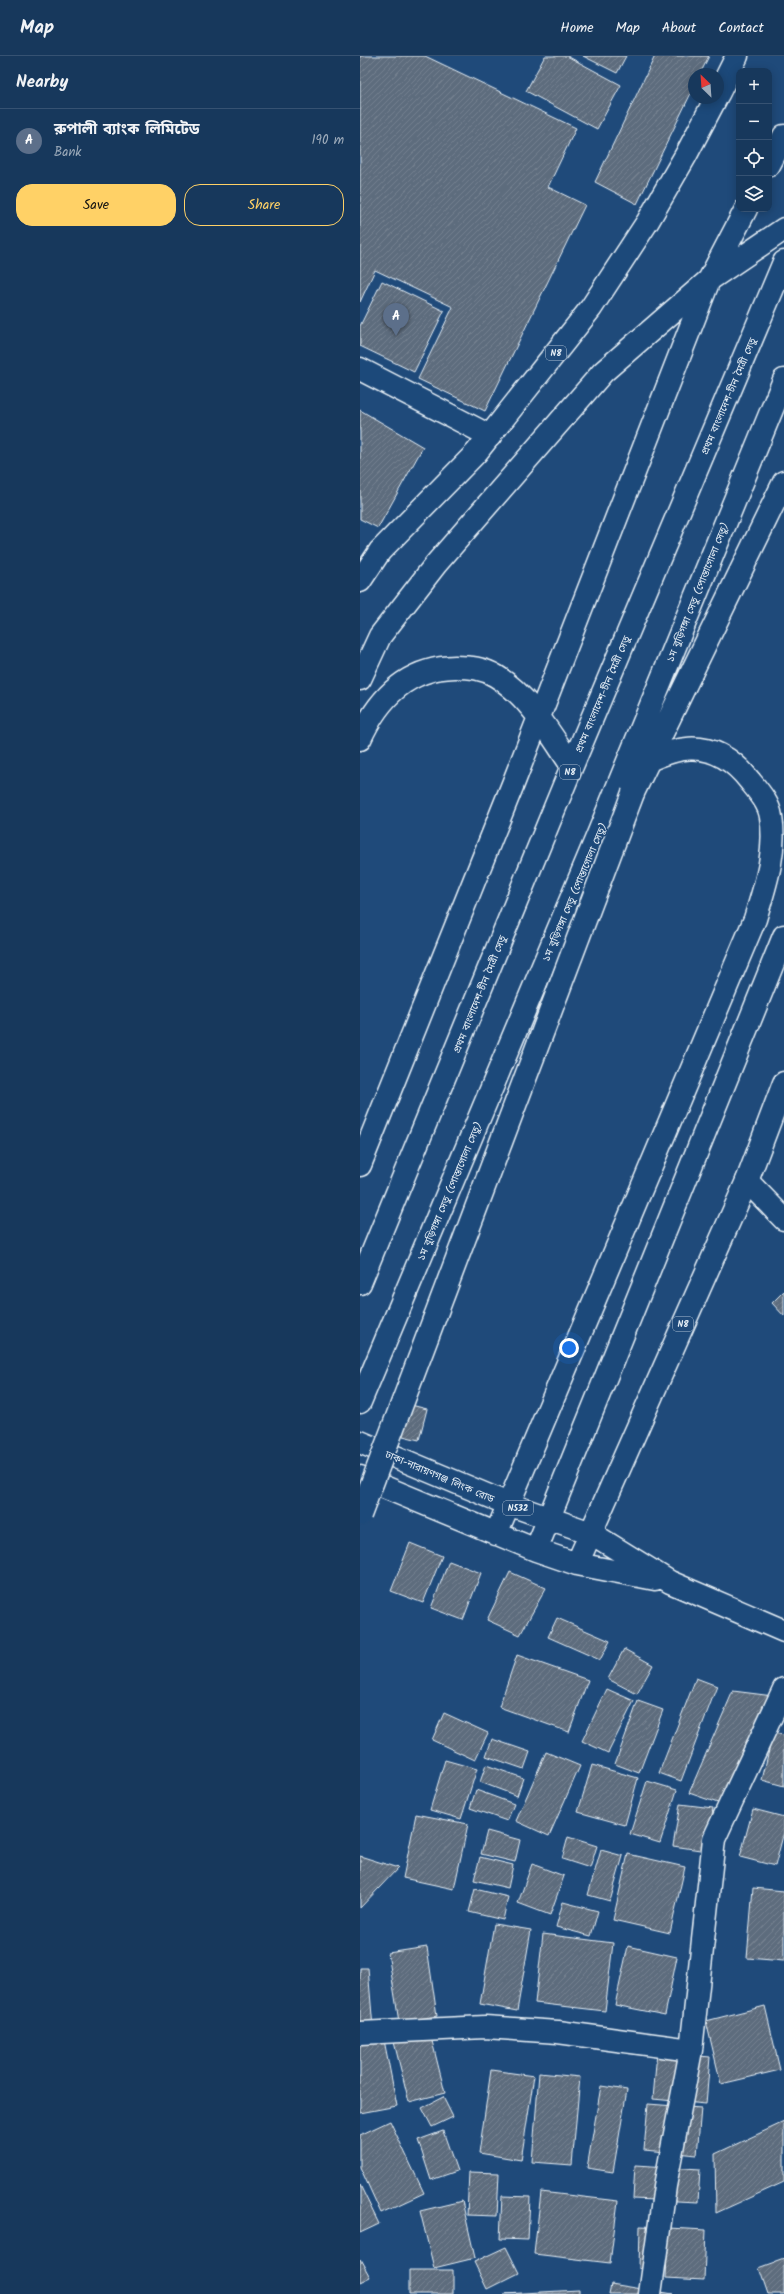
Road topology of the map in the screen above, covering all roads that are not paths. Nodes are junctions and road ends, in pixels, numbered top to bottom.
1 (737, 56) edge
2 (724, 82) edge
3 (713, 104) edge
4 (784, 136) edge
5 (772, 159) edge
6 (744, 212) edge
7 (784, 229) edge
8 (784, 262) edge
9 (709, 280) junction
10 (360, 369) edge
11 (784, 380) edge
12 (490, 436) junction
13 (784, 482) edge
14 (360, 580) edge
15 (360, 679) edge
16 (538, 717) junction
17 (360, 739) edge
18 (653, 757) junction
19 (572, 766) junction
20 (623, 774) junction
21 (784, 936) edge
22 (784, 1083) edge
23 (360, 1165) edge
24 (747, 1181) junction
25 (784, 1219) edge
26 (360, 1283) edge
27 (360, 1402) edge
28 (360, 1442) edge
29 (360, 1477) edge
30 (508, 1504) junction
31 (360, 1515) edge
32 (548, 1518) junction
33 (591, 1533) junction
34 (496, 1534) junction
35 (536, 1550) junction
36 (577, 1564) junction
37 (670, 1582) junction
38 (784, 1630) edge
39 (784, 1689) edge
40 (360, 2033) edge
41 (691, 2050) junction
42 (650, 2294) edge

1 - 2 main road
3 - 12 main road, N8
4 - 5 main road
6 - 9 main road
7 - 9 main road
8 - 19 main road, প্রথম বাংলাদেশ-চীন মৈত্রী সেতু / N8
9 - 15 main road
9 - 16 main road
10 - 12 main road
11 - 20 main road, ১ম বুড়িগঙ্গা সেতু (পোস্তাগোলা সেতু)
12 - 14 main road, N8
13 - 18 main road
16 - 17 main road
16 - 19 main road
16 - 23 main road
18 - 20 main road
18 - 30 main road
18 - 31 main road, bridge
19 - 26 main road, প্রথম বাংলাদেশ-চীন মৈত্রী সেতু / N8
20 - 27 main road, ১ম বুড়িগঙ্গা সেতু (পোস্তাগোলা সেতু)
21 - 32 main road
22 - 24 main road, N8
24 - 25 main road
24 - 33 main road, N8
28 - 30 main road, ঢাকা-নারায়ণগঞ্জ লিংক রোড / N532
29 - 34 main road, ঢাকা-নারায়ণগঞ্জ লিংক রোড / N532
30 - 32 main road, ঢাকা-নারায়ণগঞ্জ লিংক রোড / N532
30 - 34 main road
32 - 33 main road, ঢাকা-নারায়ণগঞ্জ লিংক রোড / N532
32 - 35 main road
33 - 36 main road, N8
33 - 37 main road, ঢাকা-নারায়ণগঞ্জ লিংক রোড / N532
34 - 35 main road, ঢাকা-নারায়ণগঞ্জ লিংক রোড / N532
35 - 36 main road, ঢাকা-নারায়ণগঞ্জ লিংক রোড / N532
36 - 37 main road, ঢাকা-নারায়ণগঞ্জ লিংক রোড / N532
37 - 38 main road, ঢাকা-নারায়ণগঞ্জ লিংক রোড / N532
39 - 41 main road
40 - 41 main road
41 - 42 main road

